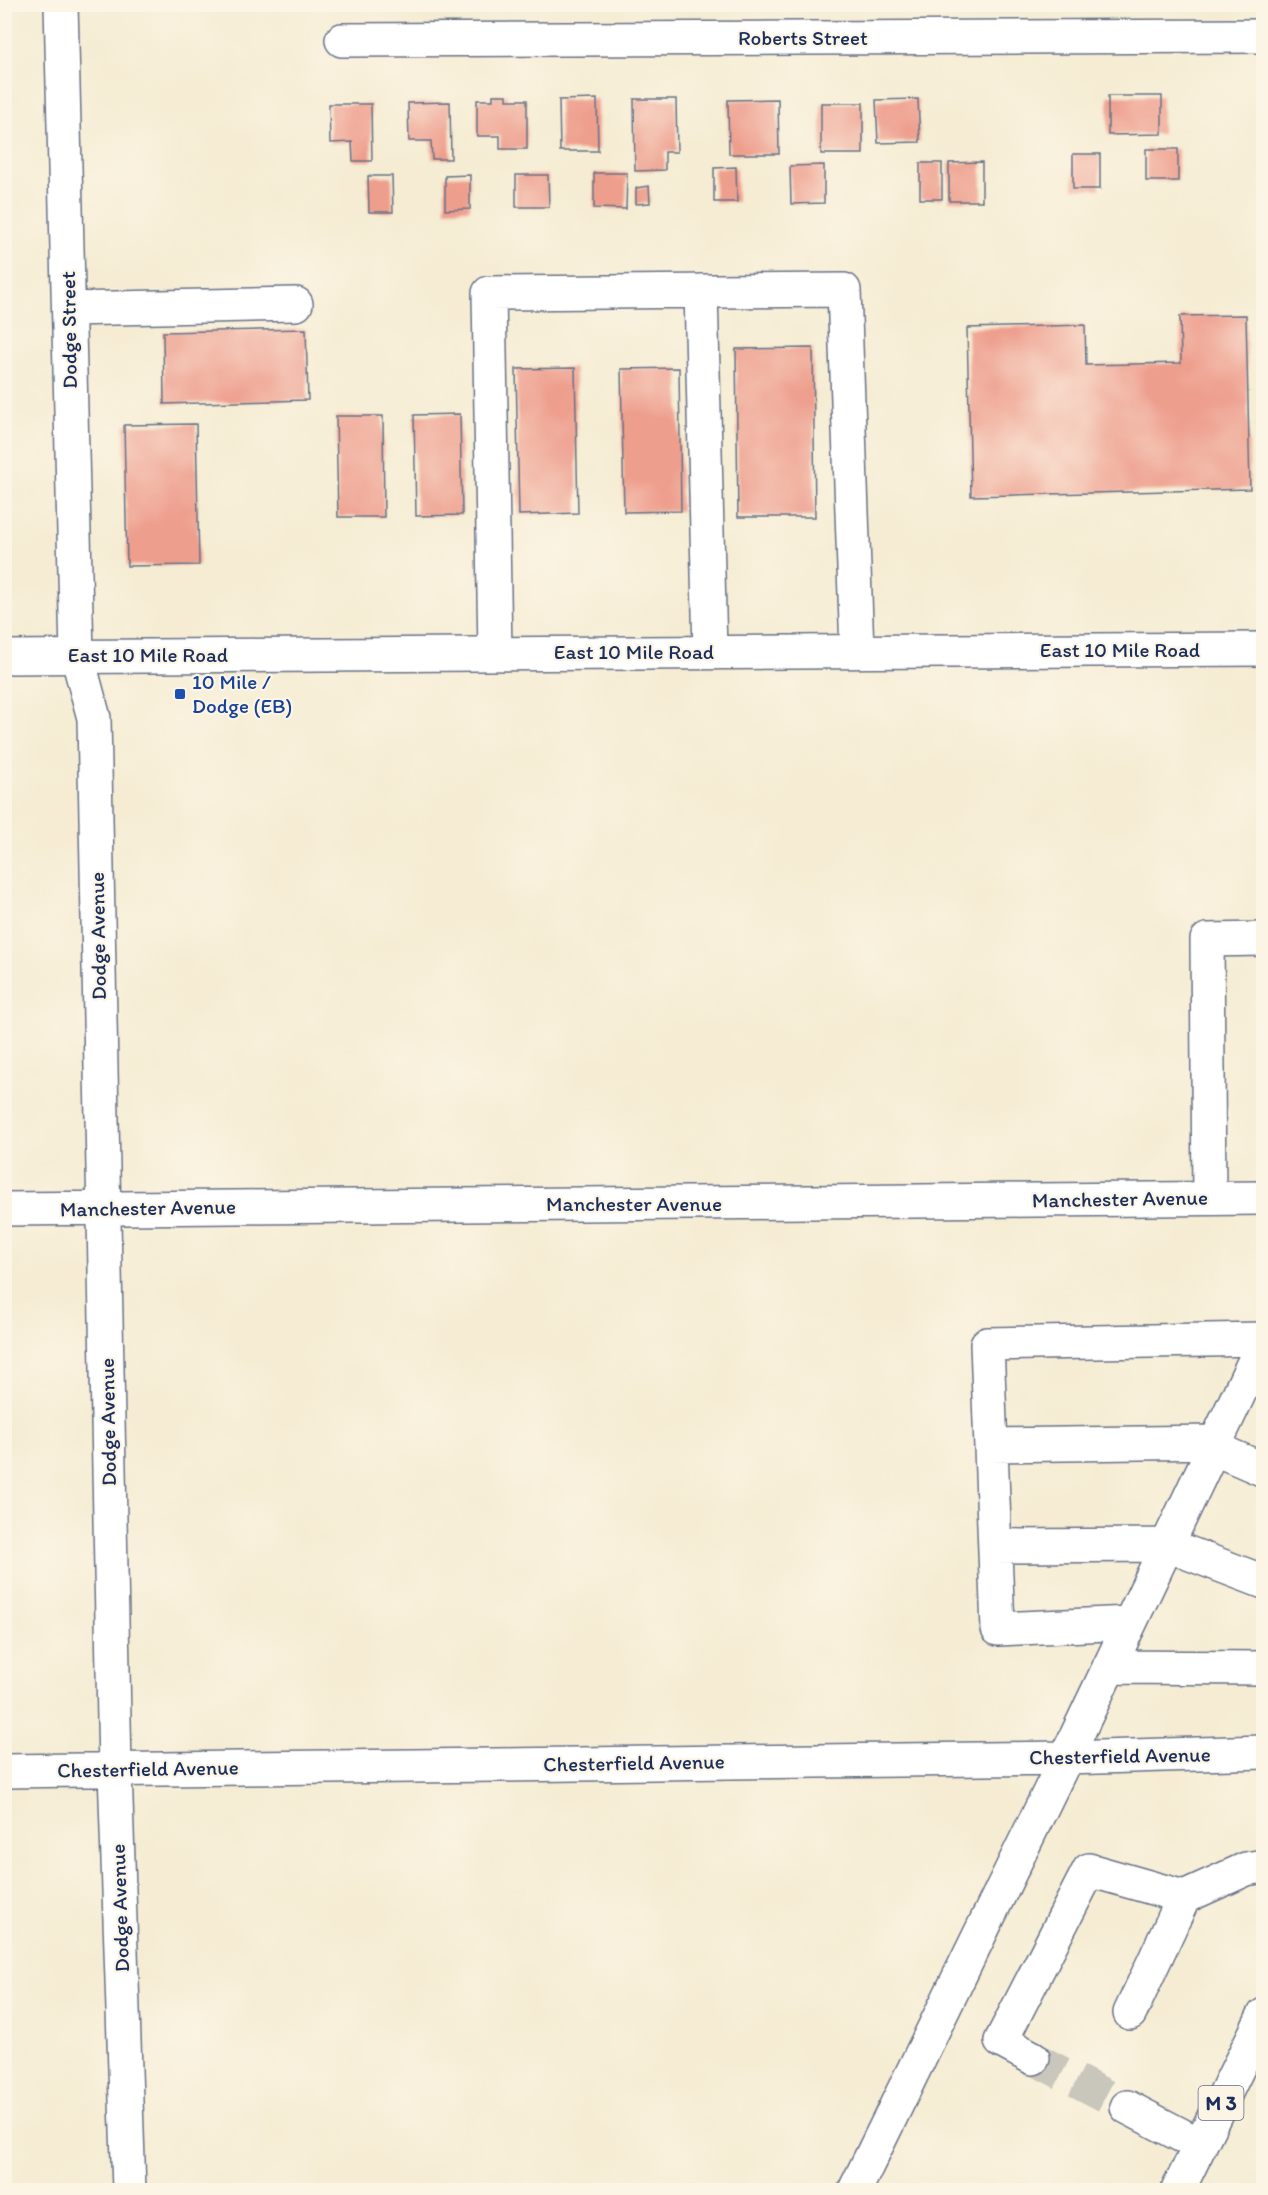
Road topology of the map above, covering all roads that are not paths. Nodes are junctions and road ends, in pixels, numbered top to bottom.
1 (61, 4) edge
2 (1263, 36) edge
3 (342, 40) dead end
4 (701, 291) junction
5 (296, 304) dead end
6 (69, 309) junction
7 (1263, 649) edge
8 (857, 651) junction
9 (710, 652) junction
10 (495, 653) junction
11 (77, 655) junction
12 (4, 657) edge
13 (1263, 939) edge
14 (1209, 1198) junction
15 (1263, 1198) edge
16 (103, 1208) junction
17 (4, 1209) edge
18 (1263, 1340) edge
19 (991, 1445) junction
20 (1214, 1445) junction
21 (1263, 1470) edge
22 (1167, 1545) junction
23 (995, 1546) junction
24 (1263, 1582) edge
25 (1130, 1623) junction
26 (1108, 1667) junction
27 (1263, 1668) edge
28 (1263, 1752) edge
29 (1066, 1758) junction
30 (115, 1770) junction
31 (4, 1771) edge
32 (1263, 1866) edge
33 (1184, 1897) junction
34 (1130, 2013) dead end
35 (1263, 2015) edge
36 (1033, 2058) tunnel mouth
37 (1127, 2107) tunnel mouth
38 (1200, 2145) junction
39 (129, 2190) edge
40 (855, 2190) edge
41 (1178, 2190) edge

1 - 6 street, Dodge Street
2 - 3 street, Roberts Street
4 - 8 street
4 - 9 street
4 - 10 street
5 - 6 street
6 - 11 street, Dodge Street
7 - 8 street, East 10 Mile Road
8 - 9 street, East 10 Mile Road
9 - 10 street, East 10 Mile Road
10 - 11 street, East 10 Mile Road
11 - 12 street, East 10 Mile Road
11 - 16 street, Dodge Avenue
13 - 14 street
14 - 15 street, Manchester Avenue
14 - 16 street, Manchester Avenue
16 - 17 street, Manchester Avenue
16 - 30 street, Dodge Avenue
18 - 19 street
18 - 20 street
19 - 20 street
19 - 23 street
20 - 21 street
20 - 22 street
22 - 23 street
22 - 24 street
22 - 25 street
23 - 25 street
25 - 26 street
26 - 27 street
26 - 29 street
28 - 29 street, Chesterfield Avenue
29 - 30 street, Chesterfield Avenue
29 - 40 street
30 - 31 street, Chesterfield Avenue
30 - 39 street, Dodge Avenue
32 - 33 street
33 - 34 street
33 - 36 street
35 - 38 street, M 3
37 - 38 street
38 - 41 street, M 3

